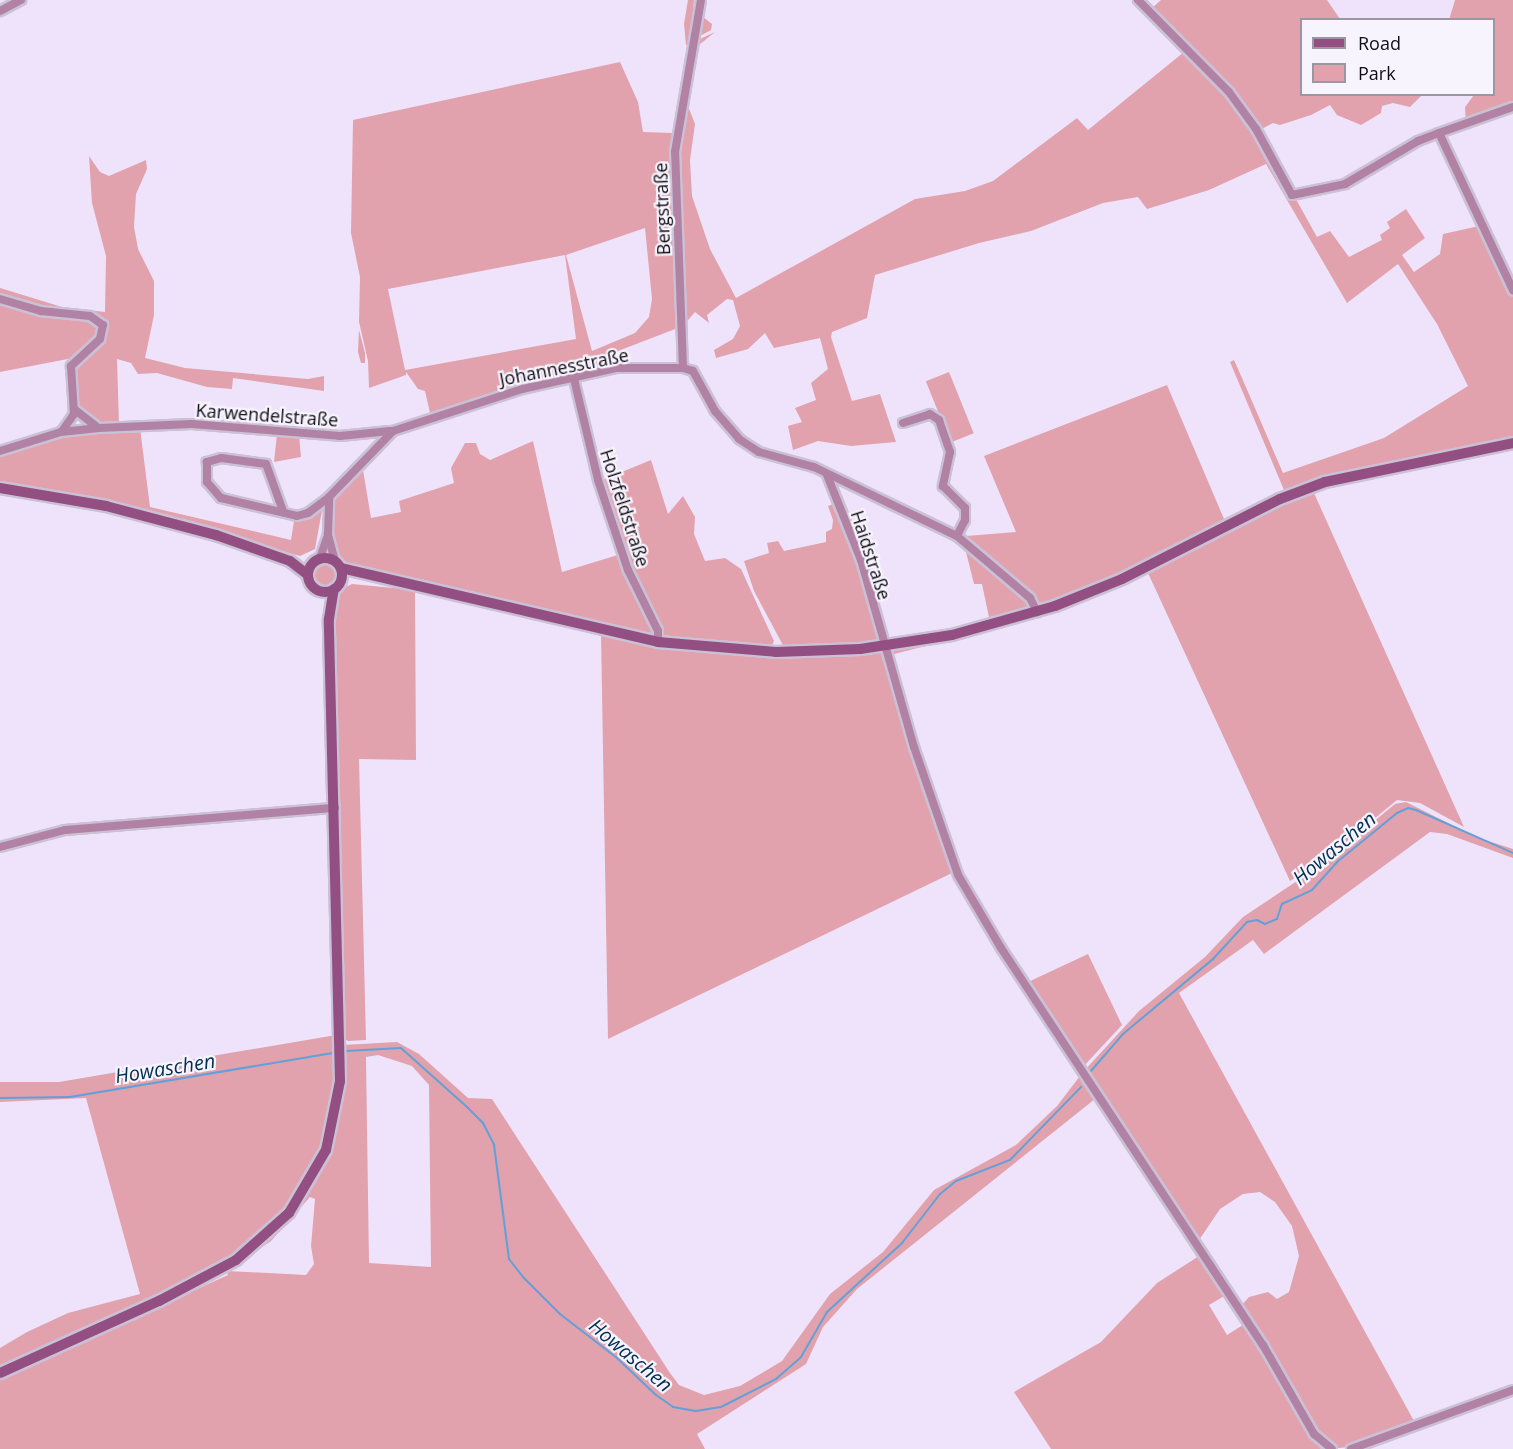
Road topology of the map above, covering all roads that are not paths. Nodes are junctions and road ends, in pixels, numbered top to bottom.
1 (21, 0) edge
2 (701, 0) edge
3 (1138, 0) edge
4 (0, 11) edge
5 (1513, 107) edge
6 (1439, 133) junction
7 (1513, 290) edge
8 (0, 299) edge
9 (683, 368) junction
10 (574, 379) junction
11 (74, 409) junction
12 (903, 423) dead end
13 (99, 428) junction
14 (393, 431) junction
15 (61, 432) junction
16 (1513, 443) edge
17 (0, 450) edge
18 (827, 475) junction
19 (0, 488) edge
20 (329, 497) junction
21 (283, 511) junction
22 (328, 534) junction
23 (957, 536) junction
24 (317, 560) junction
25 (290, 561) junction
26 (338, 565) junction
27 (308, 575) junction
28 (359, 576) junction
29 (336, 587) junction
30 (319, 591) junction
31 (1036, 612) junction
32 (329, 619) junction
33 (658, 642) junction
34 (885, 646) junction
35 (335, 808) junction
36 (0, 847) edge
37 (0, 1373) edge
38 (1513, 1390) edge
39 (1332, 1449) edge
40 (1351, 1449) edge

1 - 4 street
2 - 9 street, Bergstraße
3 - 6 street
5 - 6 street
6 - 7 street
8 - 11 street
9 - 10 street, Johannesstraße
9 - 18 street
10 - 14 street, Johannesstraße
10 - 33 street, Holzfeldstraße
11 - 13 street
11 - 15 street
12 - 23 street
13 - 14 street, Karwendelstraße
13 - 15 street, Karwendelstraße
14 - 20 street, Johannesstraße
15 - 17 street, Karwendelstraße
16 - 31 street
18 - 23 street
18 - 34 street, Haidstraße
19 - 25 street
20 - 21 street, Johannesstraße
20 - 22 street
21 - 21 street, Johannesstraße
22 - 24 street
22 - 26 street
23 - 31 street
24 - 25 street
24 - 26 street
24 - 27 street
25 - 27 street
26 - 28 street
26 - 29 street
27 - 30 street
28 - 29 street
28 - 33 street
29 - 30 street
29 - 32 street
30 - 32 street
31 - 34 street
32 - 35 street
33 - 34 street
34 - 39 street, Haidstraße
35 - 36 street
35 - 37 street
38 - 40 street

